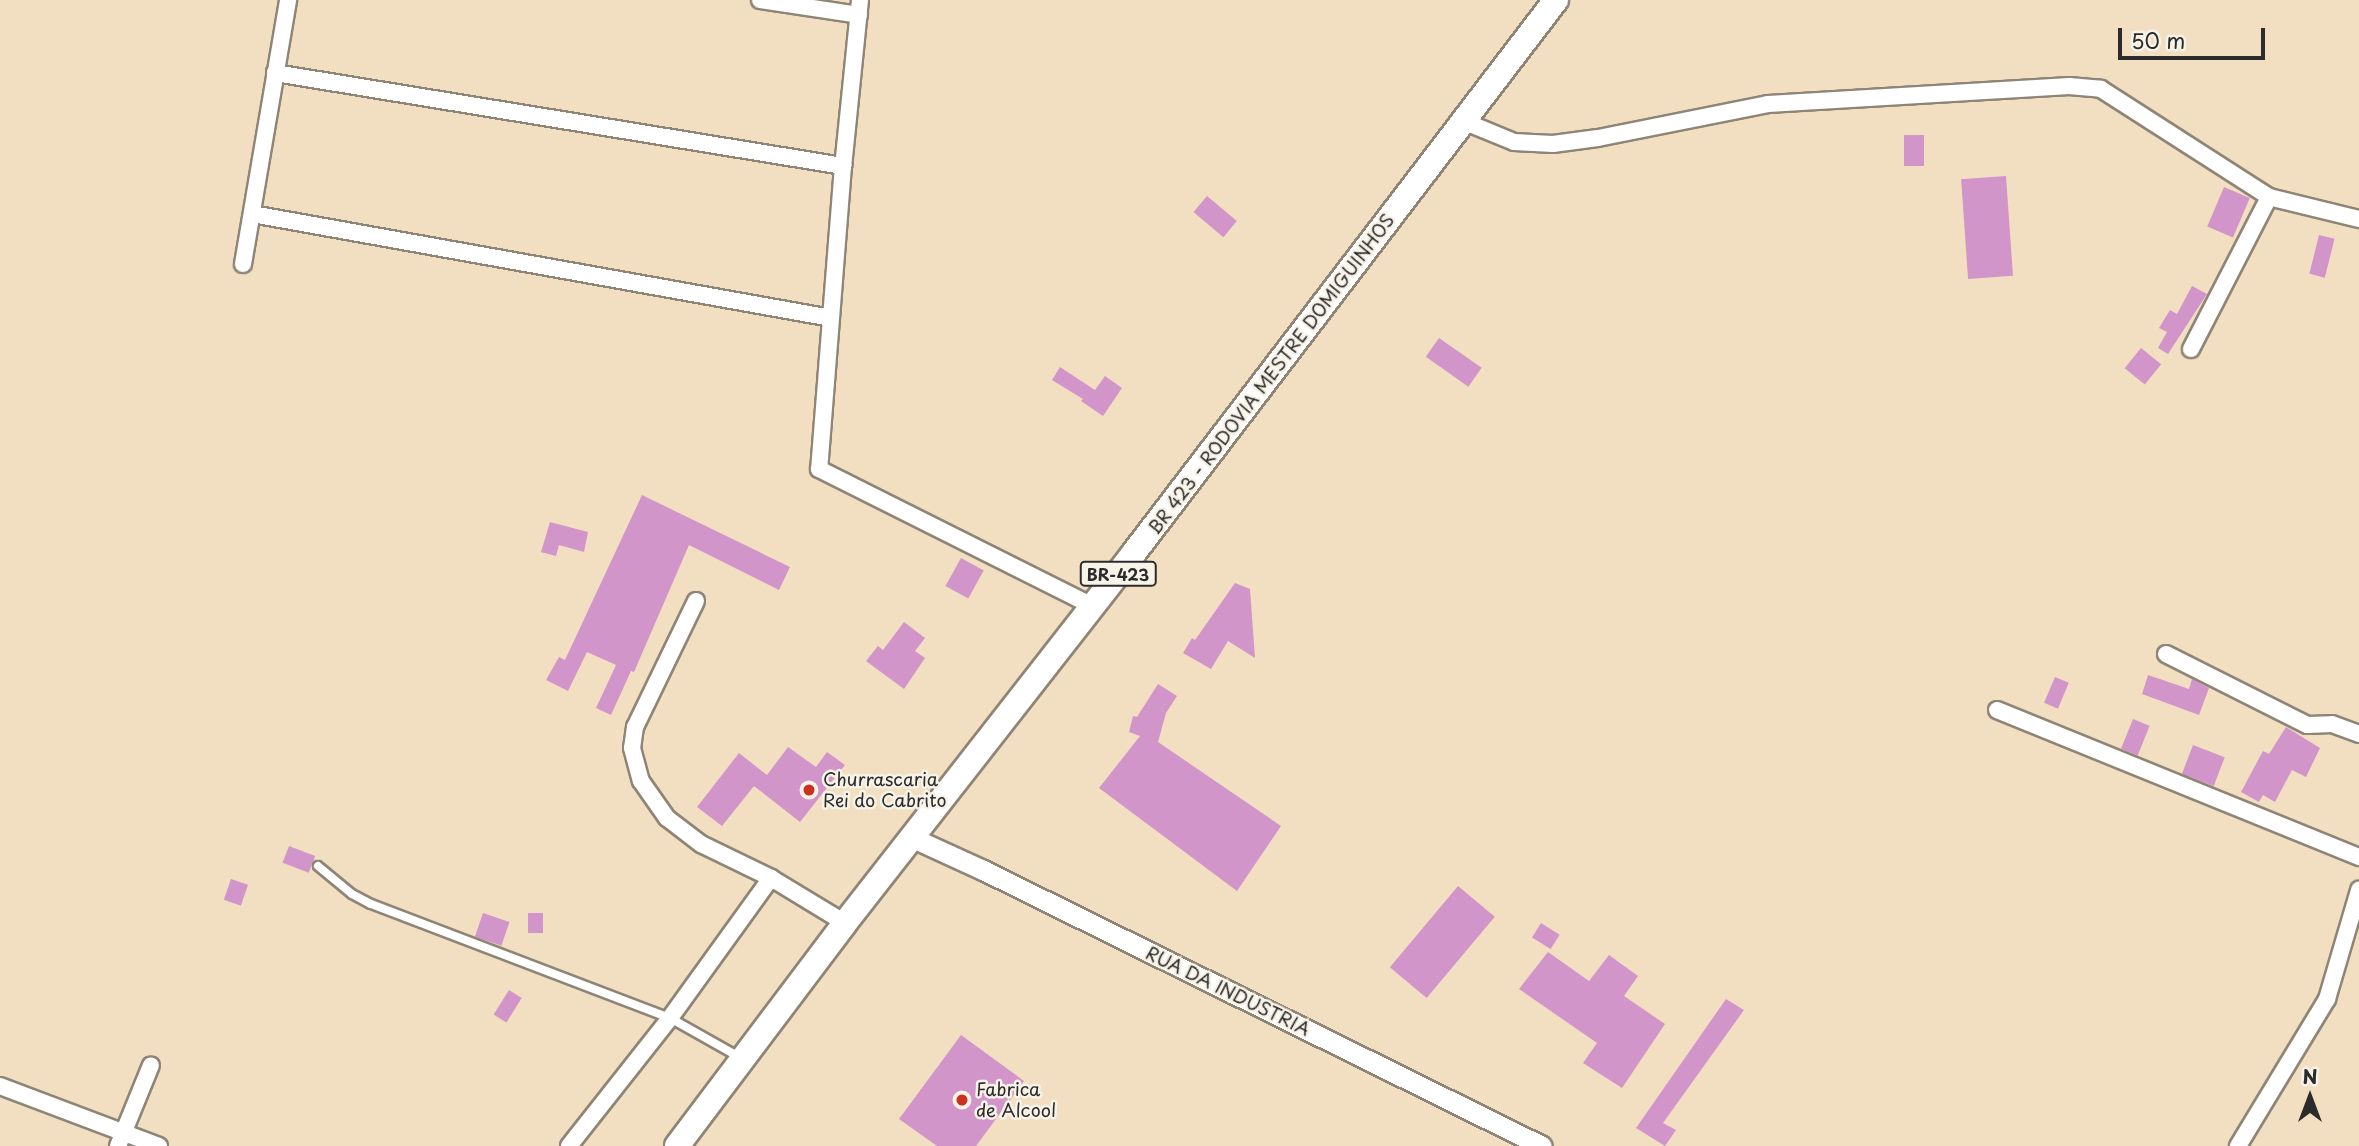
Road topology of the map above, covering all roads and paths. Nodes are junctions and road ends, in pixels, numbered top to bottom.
1 (288, 0) edge
2 (760, 0) edge
3 (1556, 0) edge
4 (859, 8) edge
5 (275, 73) junction
6 (1463, 121) junction
7 (842, 166) junction
8 (2269, 197) junction
9 (252, 214) junction
10 (2359, 219) edge
11 (243, 264) dead end
12 (831, 318) junction
13 (2191, 349) dead end
14 (696, 601) dead end
15 (1093, 606) junction
16 (2166, 654) dead end
17 (1997, 710) dead end
18 (2359, 734) edge
19 (913, 838) junction
20 (2359, 857) edge
21 (318, 866) dead end
22 (771, 878) junction
23 (2359, 890) edge
24 (845, 923) junction
25 (670, 1018) junction
26 (743, 1059) junction
27 (151, 1065) dead end
28 (0, 1086) edge
29 (121, 1139) edge
30 (159, 1146) edge
31 (569, 1146) edge
32 (677, 1146) edge
33 (1542, 1146) edge
34 (2238, 1146) edge

1 - 5 street
2 - 4 street
3 - 6 main road, BR 423 - RODOVIA MESTRE DOMIGUINHOS / BR-423
4 - 7 street
5 - 7 street
5 - 9 street
6 - 8 street
6 - 15 main road, BR 423 - RODOVIA MESTRE DOMIGUINHOS / BR-423
7 - 12 street
8 - 10 street
8 - 13 street
9 - 11 street
9 - 12 street
12 - 15 street
14 - 22 street
15 - 19 main road, BR 423 - RODOVIA MESTRE DOMIGUINHOS / BR-423
16 - 18 street
17 - 20 street
19 - 24 main road, BR 423 - RODOVIA MESTRE DOMIGUINHOS / BR-423
19 - 33 street, RUA DA INDUSTRIA
21 - 25 lane
22 - 24 street
22 - 25 street
23 - 34 street
24 - 26 main road, BR 423 - RODOVIA MESTRE DOMIGUINHOS / BR-423
25 - 26 lane
25 - 31 street
26 - 32 main road, BR 423 - RODOVIA MESTRE DOMIGUINHOS / BR-423
27 - 29 street
28 - 29 street
29 - 30 street

